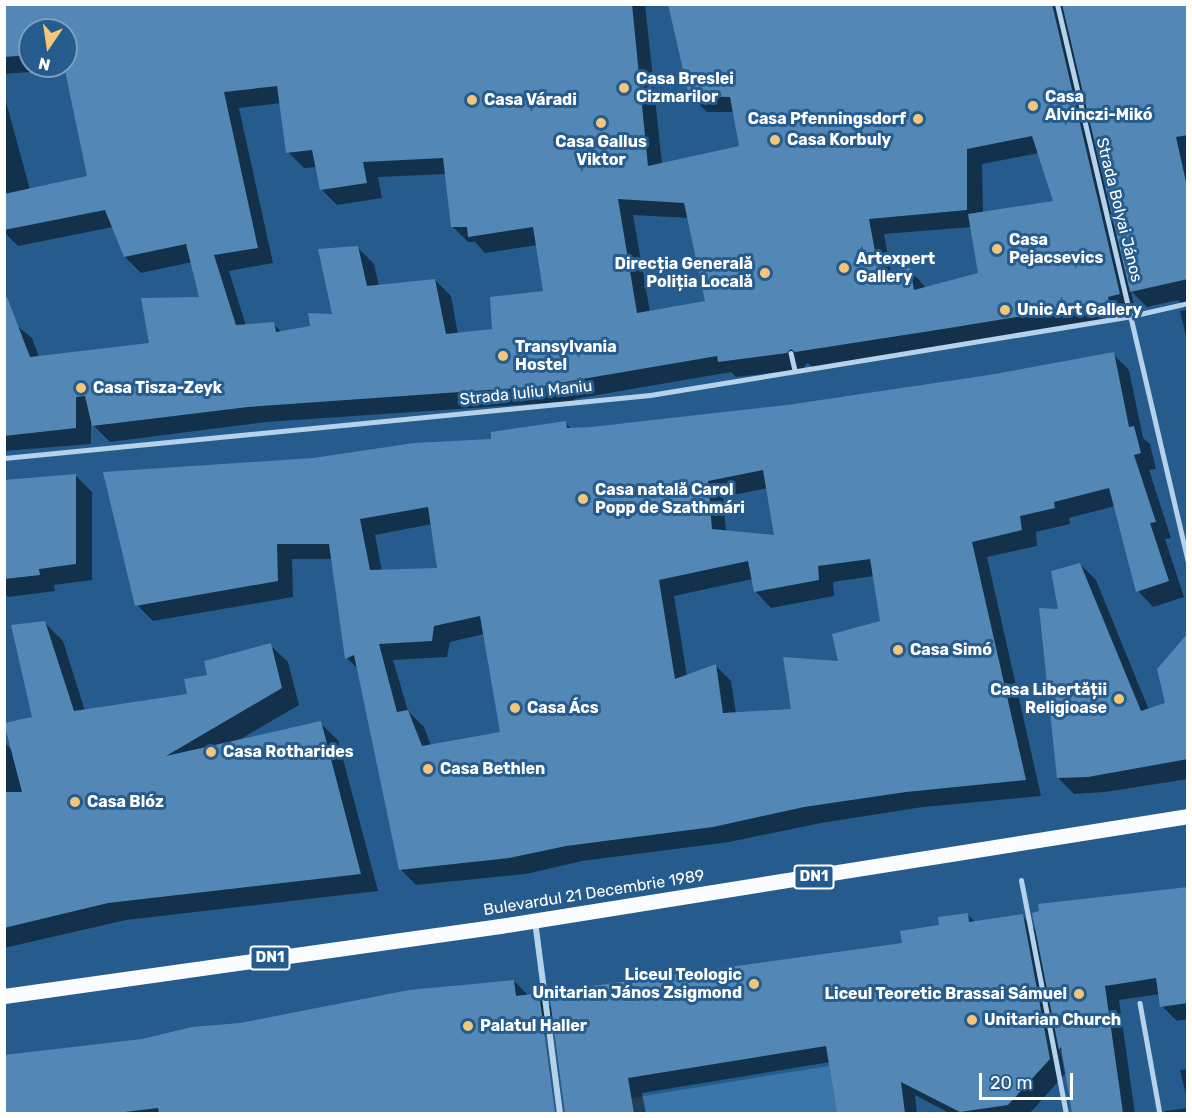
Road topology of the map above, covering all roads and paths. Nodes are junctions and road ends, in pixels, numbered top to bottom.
1 (1057, 4) edge
2 (1188, 303) edge
3 (1131, 316) junction
4 (791, 353) dead end
5 (795, 371) junction
6 (4, 458) edge
7 (1188, 562) edge
8 (1188, 816) edge
9 (1021, 880) dead end
10 (535, 921) junction
11 (4, 996) edge
12 (1140, 1003) dead end
13 (560, 1113) edge
14 (1066, 1113) edge
15 (1160, 1113) edge

1 - 3 street, Strada Bolyai János
2 - 3 street, Strada Iuliu Maniu
3 - 5 street, Strada Iuliu Maniu
3 - 7 street, Strada Bolyai János
4 - 5 lane
5 - 6 street, Strada Iuliu Maniu
8 - 10 main road, Bulevardul 21 Decembrie 1989 / DN1
9 - 14 street
10 - 11 main road, Bulevardul 21 Decembrie 1989 / DN1
10 - 13 street
12 - 15 lane

